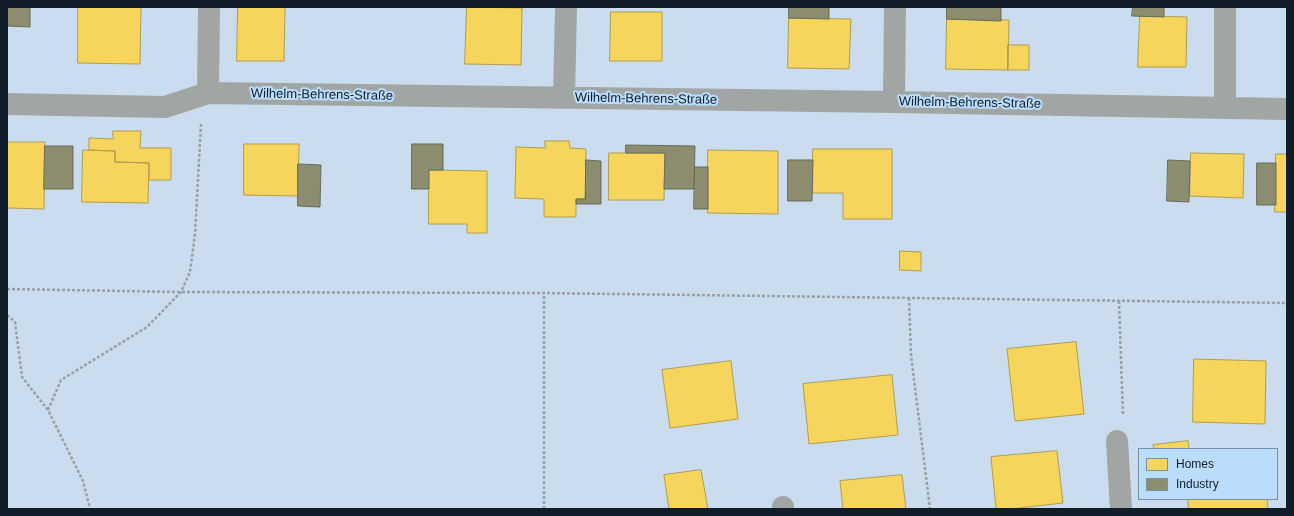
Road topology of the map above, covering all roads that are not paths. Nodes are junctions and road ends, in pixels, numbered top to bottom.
1 (209, 7) edge
2 (566, 7) edge
3 (895, 7) edge
4 (1225, 7) edge
5 (208, 93) junction
6 (564, 98) junction
7 (894, 102) junction
8 (7, 104) edge
9 (1225, 108) junction
10 (1287, 109) edge
11 (1118, 441) road end
12 (1121, 509) edge

1 - 5 street
2 - 6 street
3 - 7 street
4 - 9 street
5 - 6 street, Wilhelm-Behrens-Straße
5 - 8 street, Wilhelm-Behrens-Straße
6 - 7 street, Wilhelm-Behrens-Straße
7 - 9 street, Wilhelm-Behrens-Straße
9 - 10 street, Wilhelm-Behrens-Straße
11 - 12 street

